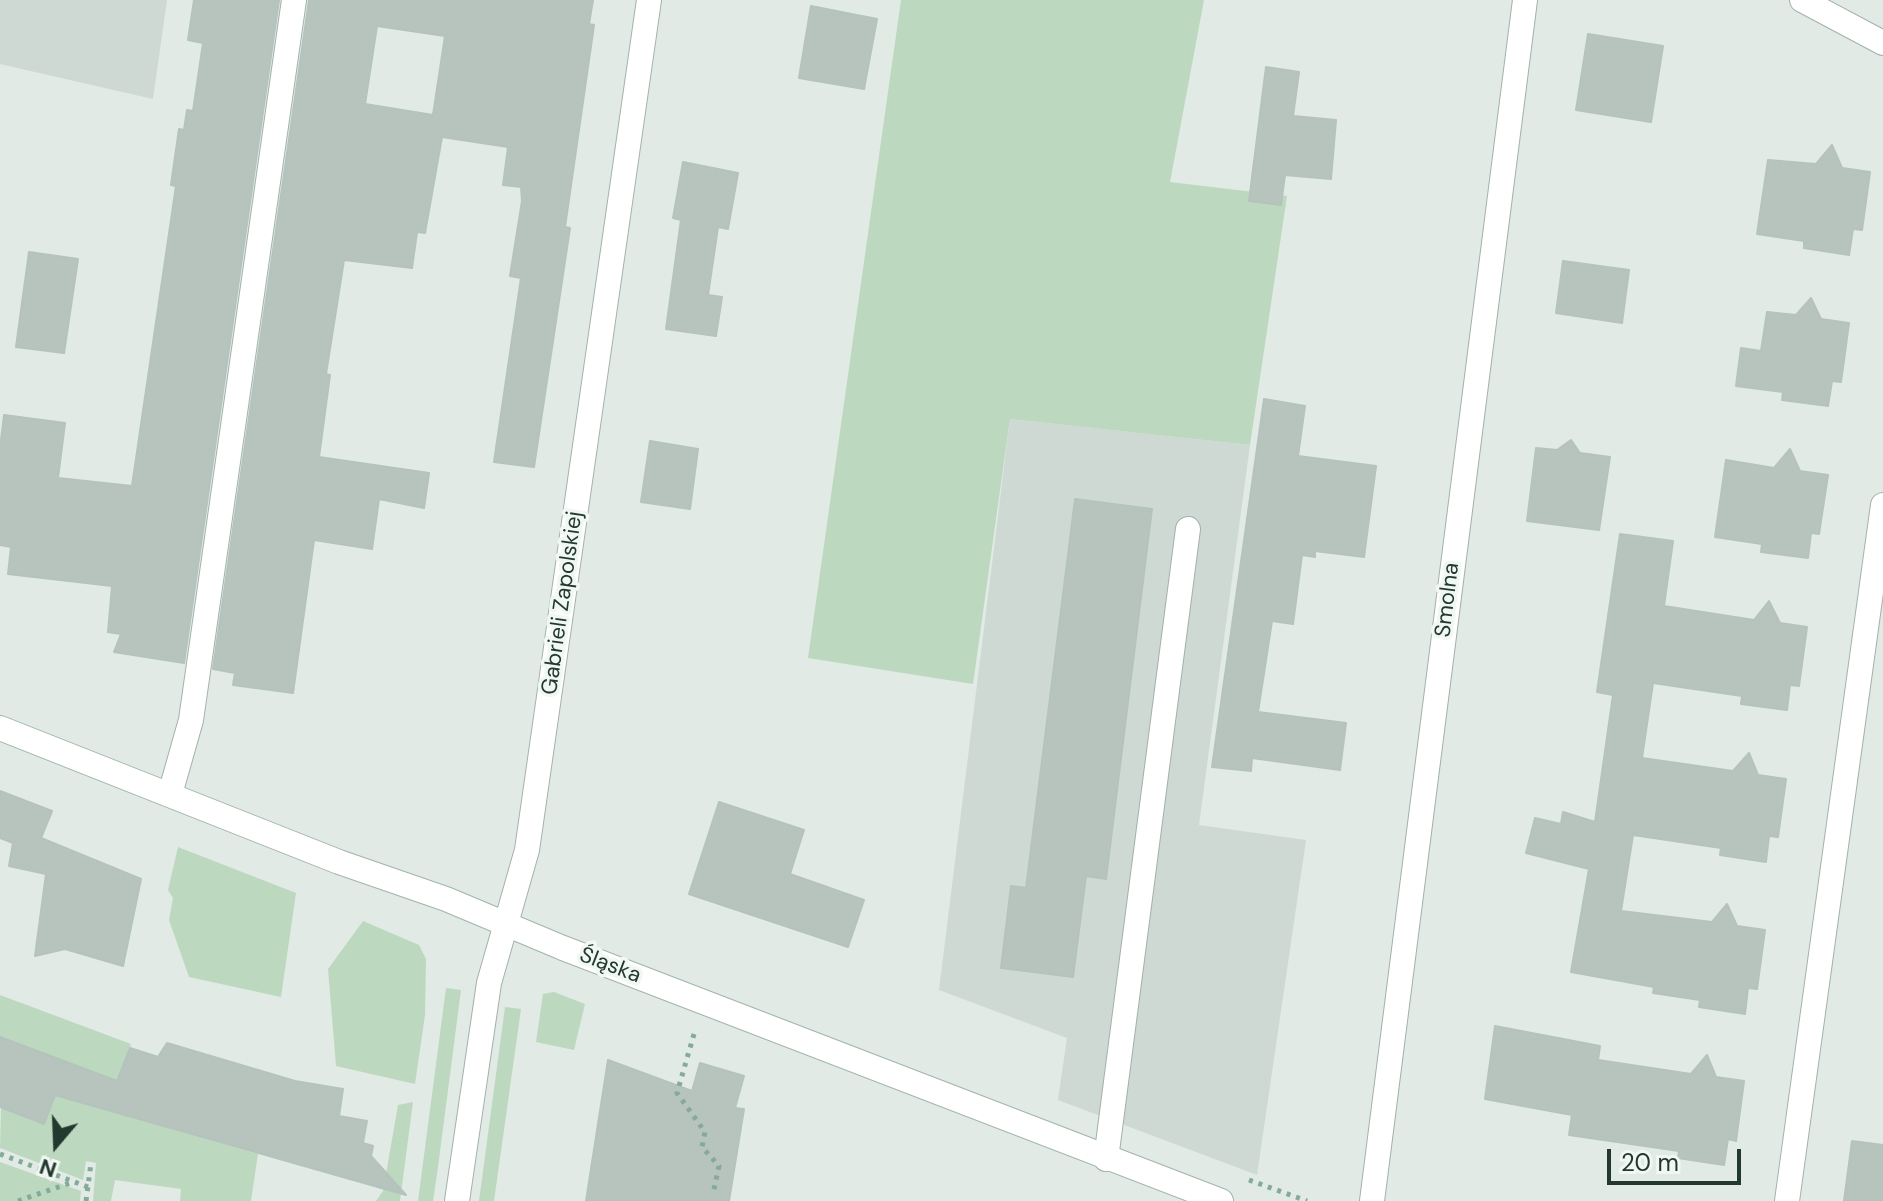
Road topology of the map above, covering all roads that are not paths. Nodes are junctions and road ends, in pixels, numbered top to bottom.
1 (294, 0) edge
2 (649, 0) edge
3 (1525, 0) edge
4 (1802, 0) edge
5 (1883, 43) edge
6 (1883, 505) edge
7 (1188, 529) dead end
8 (0, 728) edge
9 (170, 794) junction
10 (508, 925) junction
11 (1106, 1159) junction
12 (1207, 1199) edge
13 (457, 1201) edge
14 (1372, 1201) edge
15 (1787, 1201) edge

1 - 9 street
2 - 10 street, Gabrieli Zapolskiej
3 - 14 street, Smolna
4 - 5 street
6 - 15 street
7 - 11 street
8 - 9 street, Śląska
9 - 10 street, Śląska
10 - 11 street, Śląska
10 - 13 street, Gabrieli Zapolskiej
11 - 12 street, Śląska

